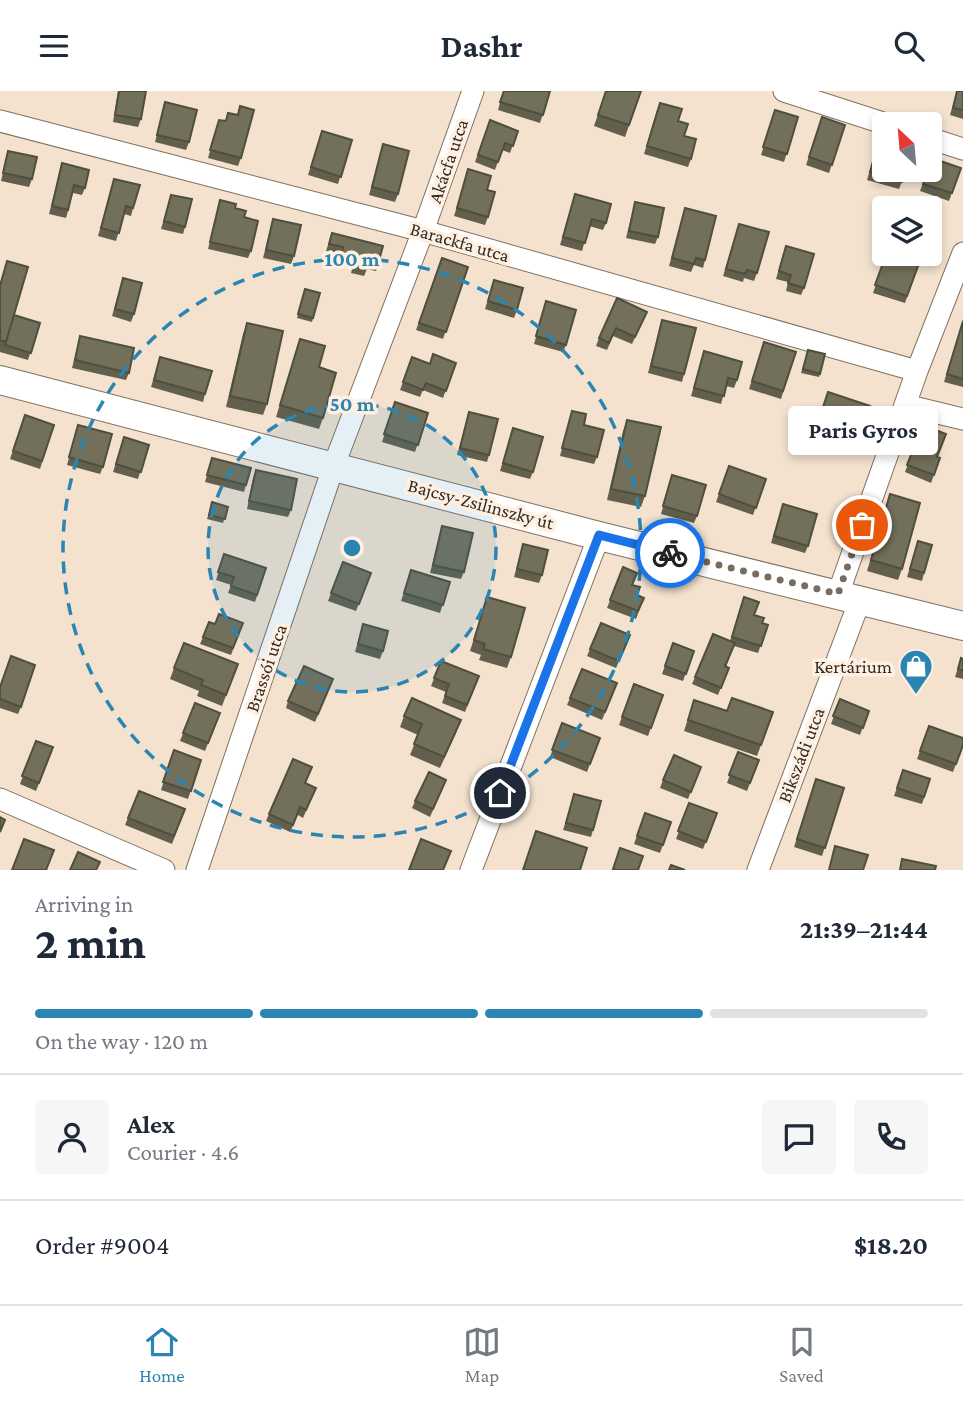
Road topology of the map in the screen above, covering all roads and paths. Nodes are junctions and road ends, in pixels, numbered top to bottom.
1 (473, 91) edge
2 (784, 91) edge
3 (872, 119) edge
4 (0, 121) edge
5 (942, 142) edge
6 (963, 149) edge
7 (424, 231) junction
8 (963, 253) edge
9 (917, 371) junction
10 (0, 380) edge
11 (905, 405) junction
12 (963, 418) edge
13 (334, 465) junction
14 (599, 535) junction
15 (849, 597) junction
16 (963, 626) edge
17 (0, 799) edge
18 (164, 870) edge
19 (197, 870) edge
20 (471, 870) edge
21 (758, 870) edge

1 - 7 street, Akácfa utca
2 - 3 street
4 - 7 street, Barackfa utca
5 - 6 street
7 - 9 street, Barackfa utca
7 - 13 street, Akácfa utca
8 - 9 street, Bikszádi utca
9 - 11 street, Bikszádi utca
10 - 13 main road, Bajcsy-Zsilinszky út
11 - 12 street
11 - 15 street, Bikszádi utca
13 - 14 main road, Bajcsy-Zsilinszky út
13 - 19 street, Brassói utca
14 - 15 main road, Bajcsy-Zsilinszky út
14 - 20 street
15 - 16 main road, Bajcsy-Zsilinszky út
15 - 21 street, Bikszádi utca
17 - 18 street

